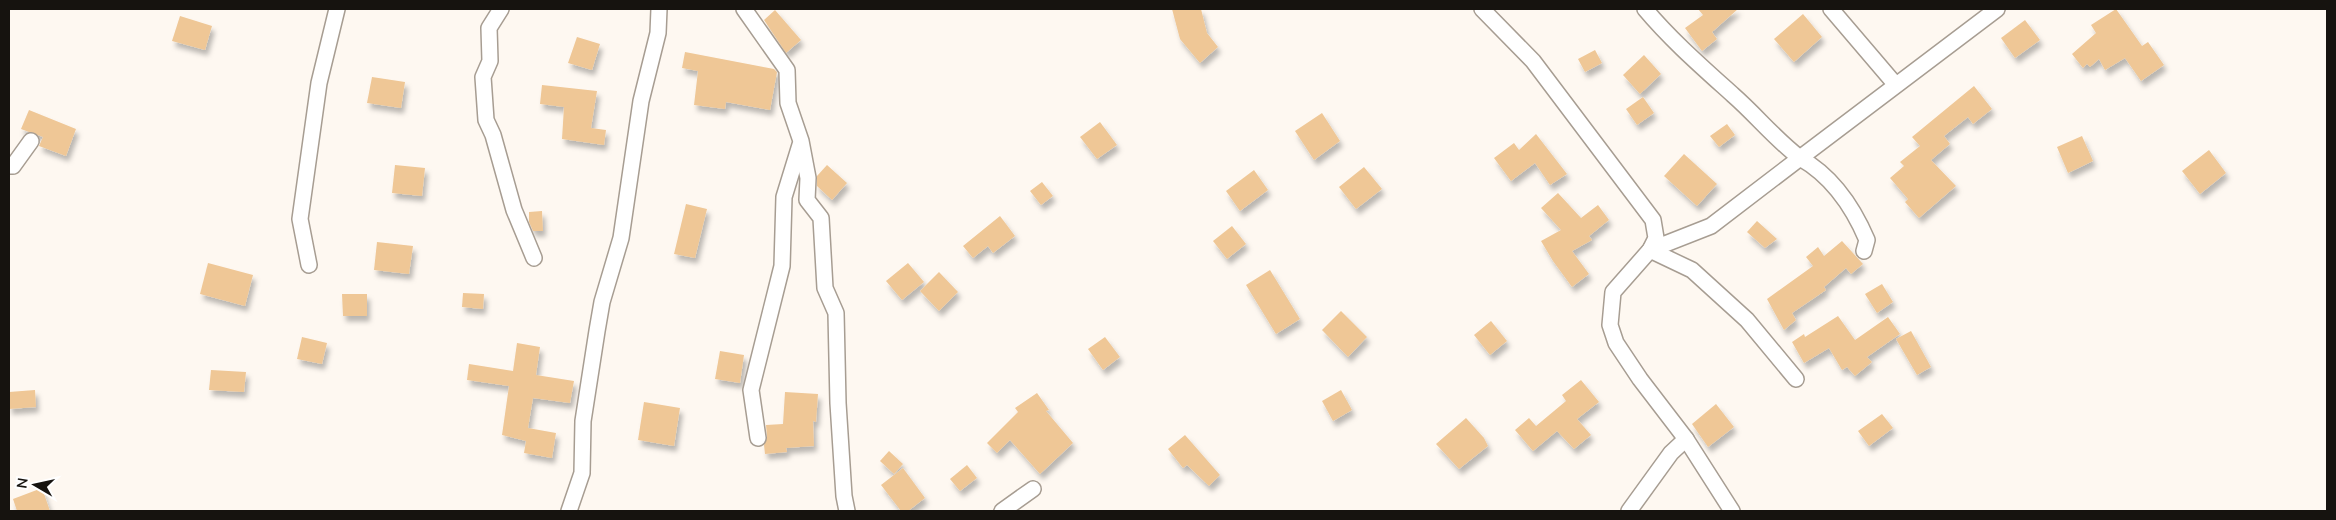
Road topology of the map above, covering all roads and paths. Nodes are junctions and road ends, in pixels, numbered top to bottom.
1 (336, 9) edge
2 (501, 9) edge
3 (659, 9) edge
4 (744, 9) edge
5 (1482, 9) edge
6 (1645, 9) edge
7 (1831, 9) edge
8 (1998, 9) edge
9 (1895, 84) junction
10 (31, 141) dead end
11 (801, 141) junction
12 (1800, 158) junction
13 (9, 166) edge
14 (1650, 250) junction
15 (1864, 251) dead end
16 (534, 258) dead end
17 (308, 264) dead end
18 (1796, 379) dead end
19 (758, 438) dead end
20 (1686, 440) junction
21 (1033, 489) dead end
22 (569, 511) edge
23 (847, 511) edge
24 (1002, 511) edge
25 (1629, 511) edge
26 (1732, 511) edge

1 - 17 street
2 - 16 street
3 - 22 street
4 - 11 street
5 - 14 street
6 - 12 street
7 - 9 street
8 - 9 street
9 - 12 street
10 - 13 street
11 - 19 street
11 - 23 street
12 - 14 street
12 - 15 street
14 - 18 street
14 - 20 street
20 - 25 street
20 - 26 street
21 - 24 street

